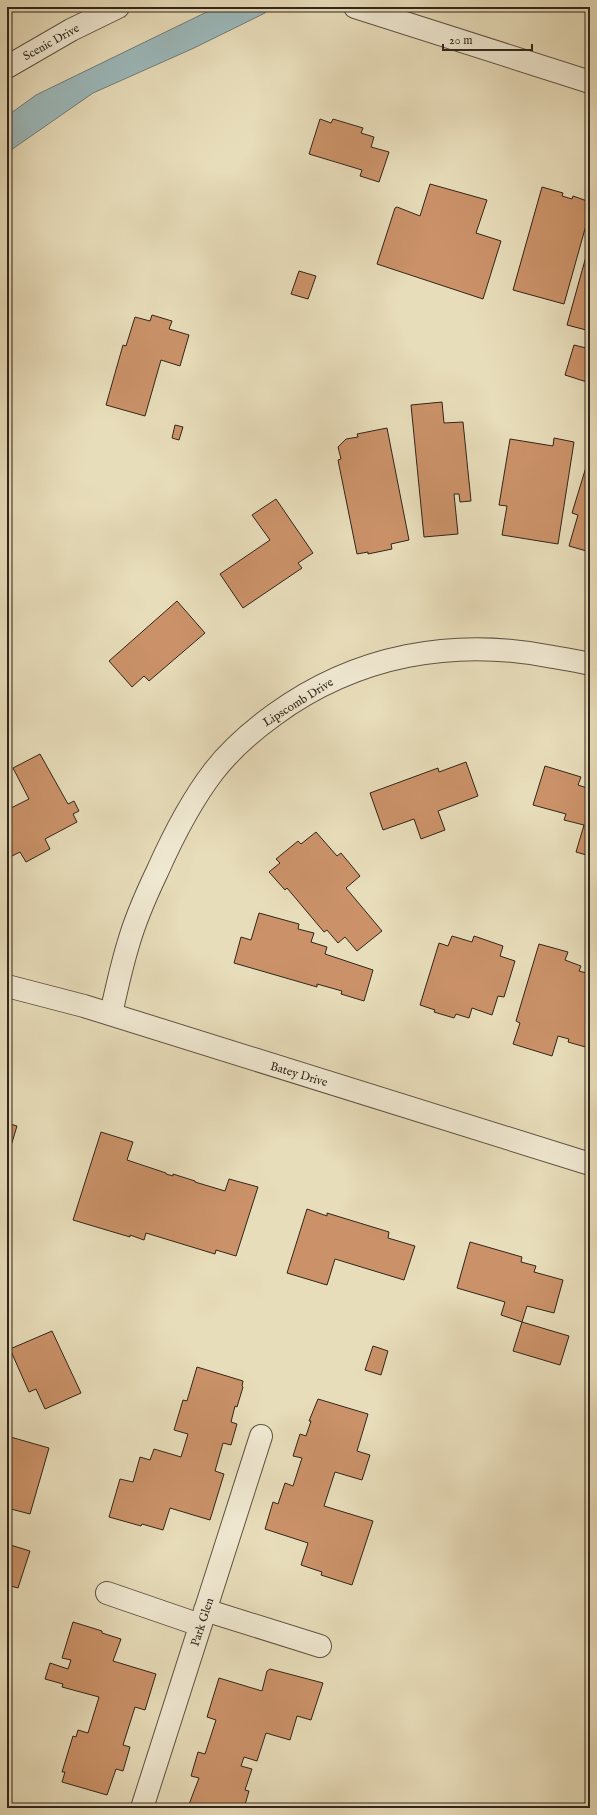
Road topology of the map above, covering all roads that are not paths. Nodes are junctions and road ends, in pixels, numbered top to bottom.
1 (118, 7) edge
2 (355, 7) edge
3 (7, 67) edge
4 (590, 82) edge
5 (590, 664) edge
6 (7, 986) edge
7 (111, 1014) junction
8 (590, 1164) edge
9 (261, 1436) dead end
10 (107, 1593) dead end
11 (203, 1618) junction
12 (320, 1646) dead end
13 (142, 1808) edge

1 - 3 street, Scenic Drive
2 - 4 street
5 - 7 street, Lipscomb Drive
6 - 7 street, Batey Drive
7 - 8 street, Batey Drive
9 - 11 street, Park Glen
10 - 11 street
11 - 12 street
11 - 13 street, Park Glen

